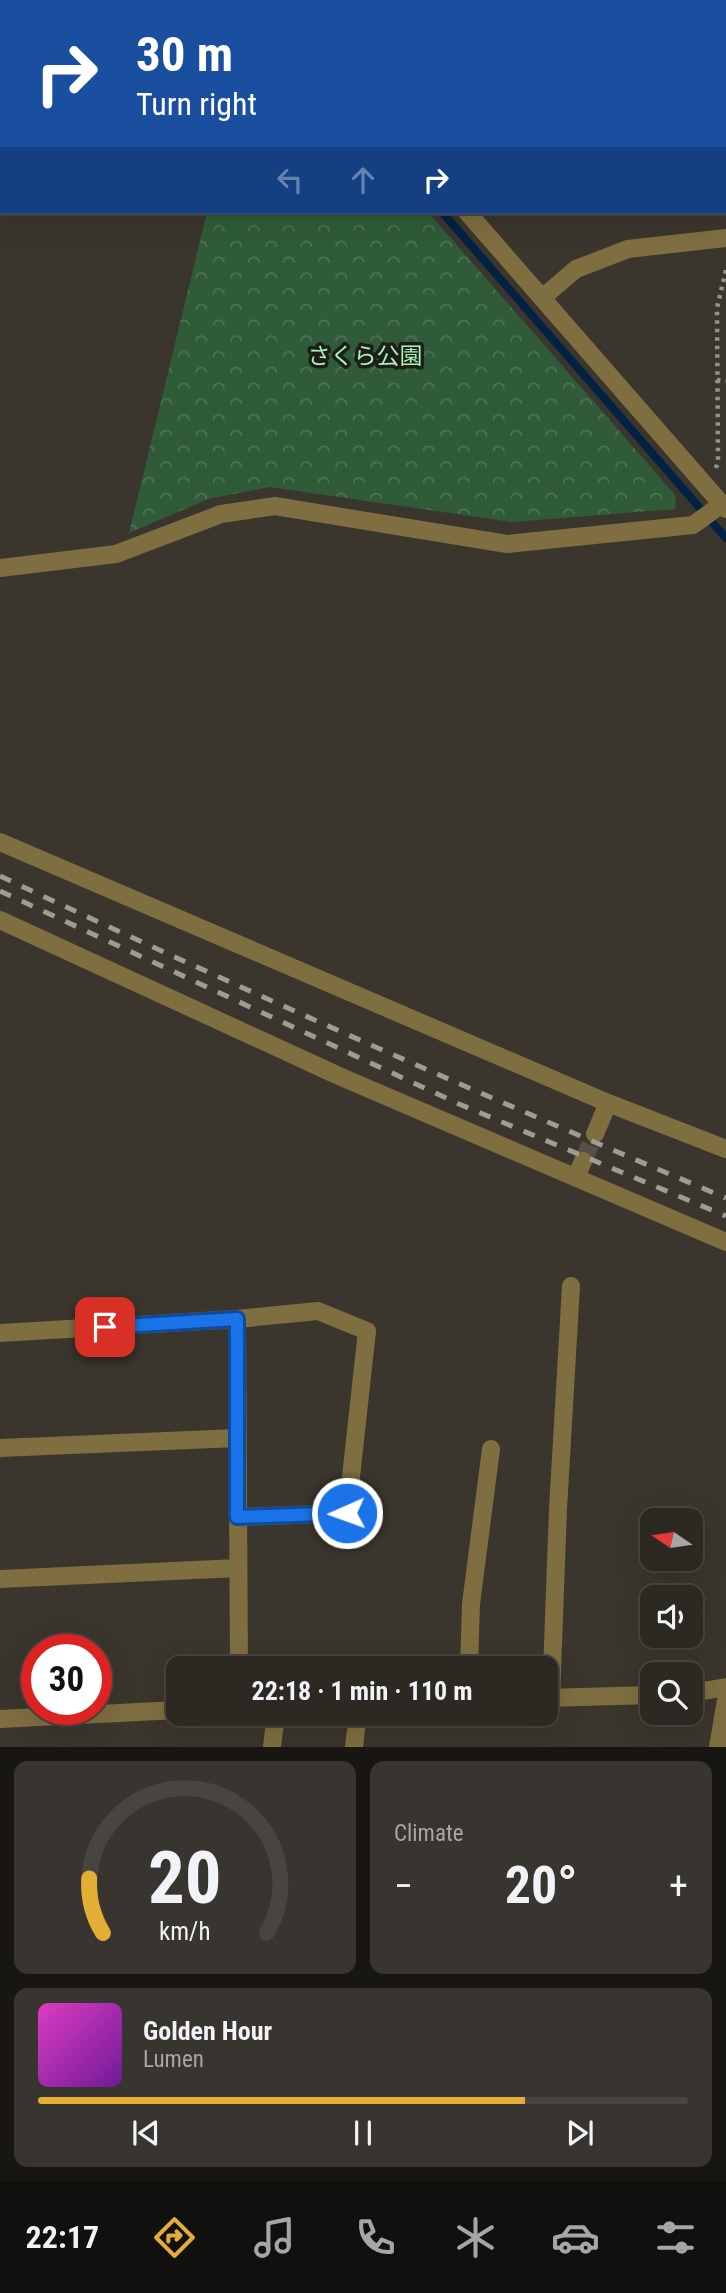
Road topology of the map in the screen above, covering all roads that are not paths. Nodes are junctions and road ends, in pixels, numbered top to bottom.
1 (469, 214) edge
2 (726, 238) edge
3 (542, 298) junction
4 (724, 506) edge
5 (0, 568) edge
6 (0, 842) edge
7 (0, 920) edge
8 (608, 1103) junction
9 (594, 1134) tunnel mouth
10 (726, 1149) edge
11 (726, 1242) edge
12 (571, 1286) dead end
13 (237, 1319) junction
14 (0, 1333) edge
15 (237, 1438) junction
16 (0, 1448) edge
17 (491, 1449) dead end
18 (237, 1517) junction
19 (238, 1568) junction
20 (0, 1579) edge
21 (239, 1656) edge
22 (469, 1656) edge
23 (551, 1656) edge
24 (726, 1687) edge
25 (703, 1691) edge
26 (640, 1695) edge
27 (558, 1698) edge
28 (726, 1700) edge
29 (166, 1711) edge
30 (0, 1719) edge
31 (274, 1726) edge
32 (356, 1726) edge
33 (272, 1747) edge
34 (354, 1747) edge
35 (718, 1747) edge

1 - 3 street
2 - 3 street
3 - 4 street
4 - 5 street
6 - 8 street
7 - 11 street
8 - 9 street
8 - 10 street
12 - 23 street
13 - 14 street
13 - 15 street
13 - 18 street
15 - 16 street
15 - 18 street
17 - 22 street
18 - 19 street
19 - 20 street
19 - 21 street
24 - 25 street
26 - 27 street
28 - 35 street
29 - 30 street
31 - 33 street
32 - 34 street

